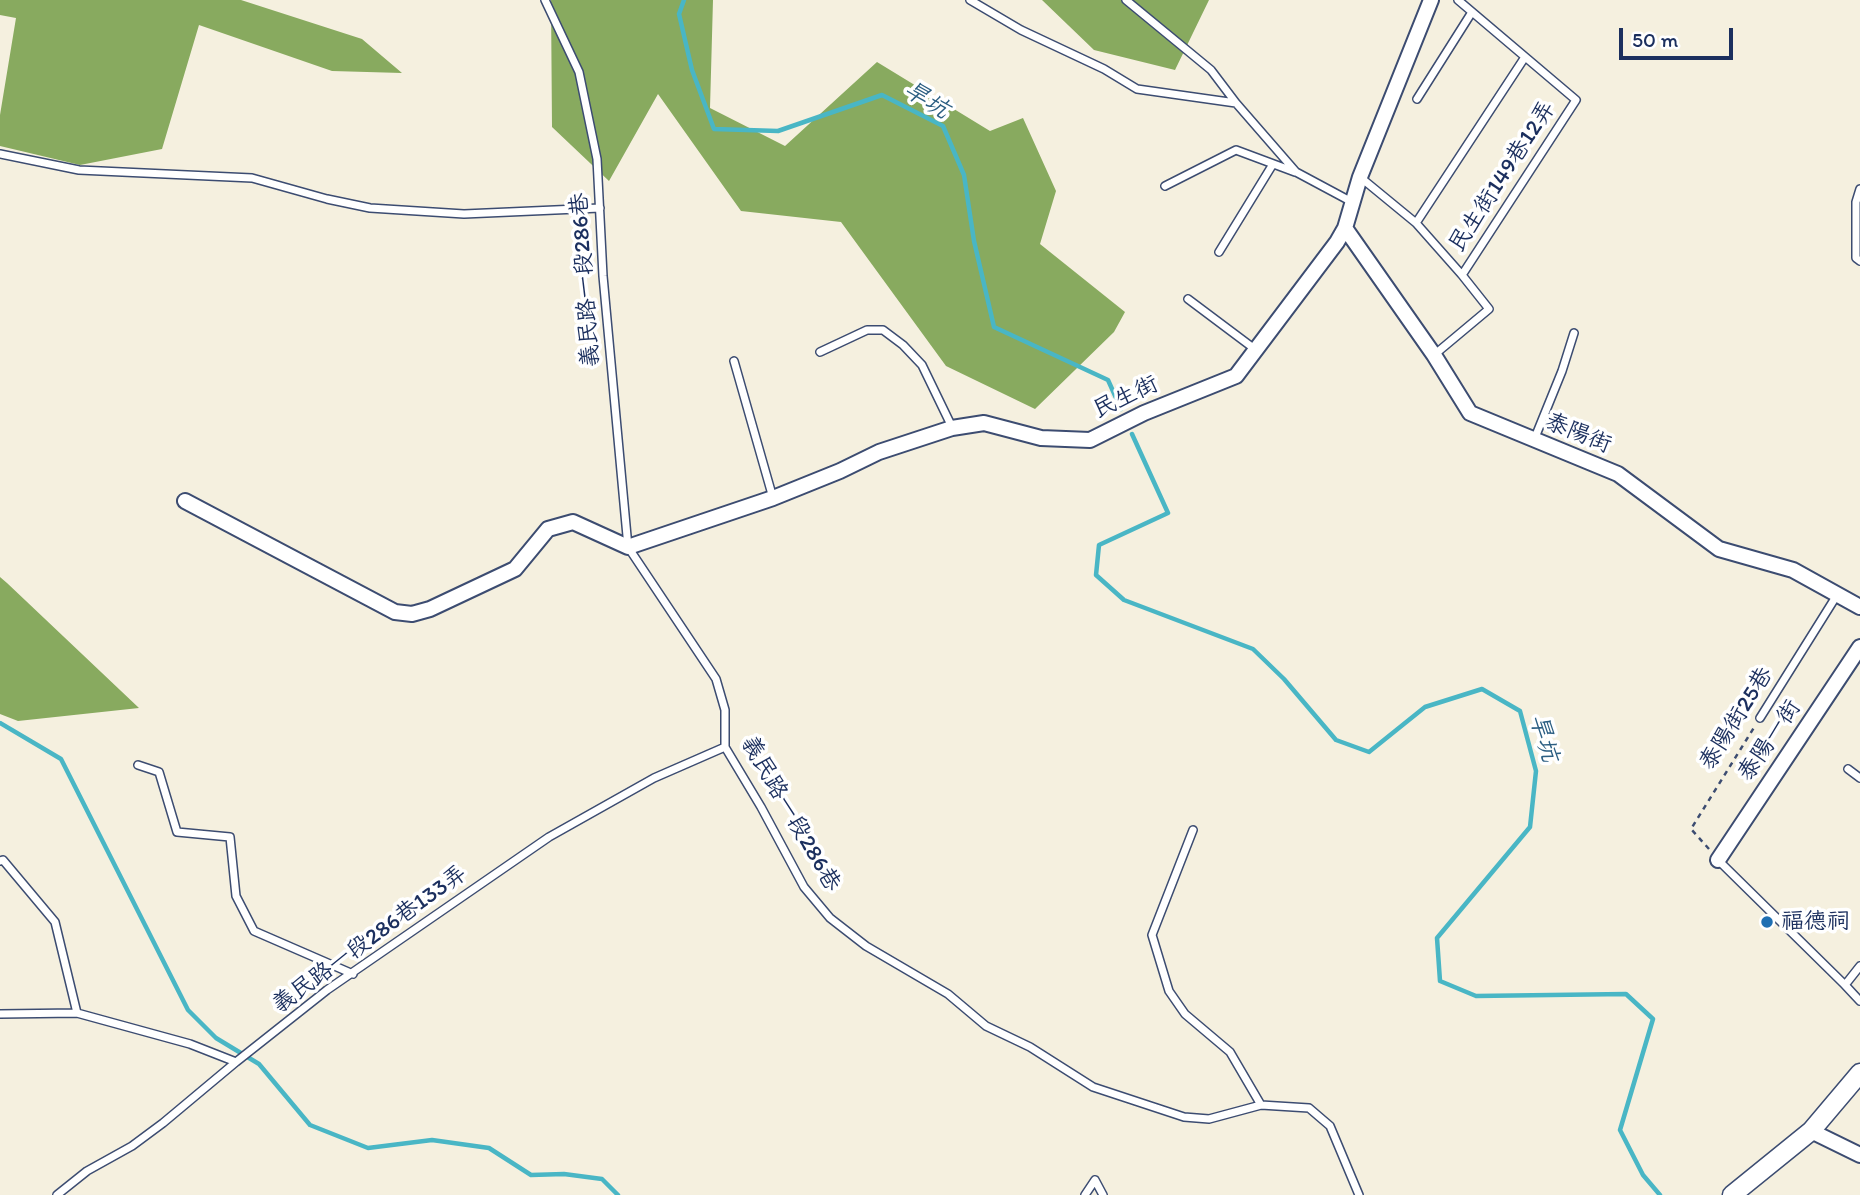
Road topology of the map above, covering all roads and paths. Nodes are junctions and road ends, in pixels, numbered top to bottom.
1 (545, 0) edge
2 (970, 0) edge
3 (1126, 0) edge
4 (1431, 0) edge
5 (1458, 0) edge
6 (1472, 12) junction
7 (1525, 57) junction
8 (1417, 99) dead end
9 (1236, 103) junction
10 (0, 154) edge
11 (1273, 164) junction
12 (1296, 172) junction
13 (1360, 177) junction
14 (1165, 186) dead end
15 (1860, 189) edge
16 (1352, 202) junction
17 (600, 208) junction
18 (1416, 223) junction
19 (1345, 228) junction
20 (1219, 252) dead end
21 (1858, 259) edge
22 (1462, 275) junction
23 (1188, 299) dead end
24 (1574, 333) dead end
25 (1256, 350) junction
26 (820, 352) dead end
27 (1434, 355) junction
28 (734, 361) dead end
29 (952, 428) junction
30 (1533, 441) junction
31 (772, 498) junction
32 (185, 501) dead end
33 (628, 547) junction
34 (1837, 594) junction
35 (1860, 607) edge
36 (1860, 647) edge
37 (1760, 718) joint
38 (725, 747) junction
39 (138, 765) dead end
40 (1848, 769) dead end
41 (1860, 778) edge
42 (1193, 830) dead end
43 (1718, 860) junction
44 (0, 861) edge
45 (1860, 965) edge
46 (353, 974) junction
47 (1844, 985) junction
48 (1860, 1001) edge
49 (77, 1013) junction
50 (0, 1014) edge
51 (237, 1061) junction
52 (1860, 1073) edge
53 (1261, 1105) junction
54 (1811, 1131) junction
55 (1860, 1154) edge
56 (57, 1195) edge
57 (1085, 1195) edge
58 (1103, 1195) edge
59 (1359, 1195) edge
60 (1732, 1195) edge

1 - 17 lane, 義民路一段286巷
2 - 9 lane
3 - 9 lane
4 - 13 street, 民生街
5 - 6 lane
6 - 7 lane
6 - 8 lane
7 - 18 lane
7 - 22 lane, 民生街149巷12弄
9 - 12 lane
10 - 17 lane
11 - 12 lane
11 - 14 lane
11 - 20 lane
12 - 16 lane
13 - 16 street, 民生街
13 - 18 lane
15 - 21 lane
16 - 19 street, 民生街
17 - 33 lane, 義民路一段286巷
18 - 22 lane
19 - 25 street, 民生街
19 - 27 street, 泰陽街
22 - 27 lane
23 - 25 lane
24 - 30 lane
25 - 29 street, 民生街
26 - 29 lane
27 - 30 street, 泰陽街
28 - 31 lane
29 - 31 street, 民生街
30 - 34 street, 泰陽街
31 - 33 street, 民生街
32 - 33 street
33 - 38 lane, 義民路一段286巷
34 - 35 street, 泰陽街
34 - 37 lane, 泰陽街25巷
36 - 43 street, 泰陽一街
37 - 43 path, 泰陽街25巷
38 - 46 lane, 義民路一段286巷133弄
38 - 53 lane, 義民路一段286巷
39 - 46 lane
40 - 41 lane
42 - 53 lane
43 - 47 lane
44 - 49 lane
45 - 47 lane
46 - 51 lane, 義民路一段286巷133弄
47 - 48 lane
49 - 50 lane
49 - 51 lane
51 - 56 lane, 義民路一段286巷133弄
52 - 54 street
53 - 59 lane, 義民路一段286巷
54 - 55 street
54 - 60 street
57 - 58 lane

